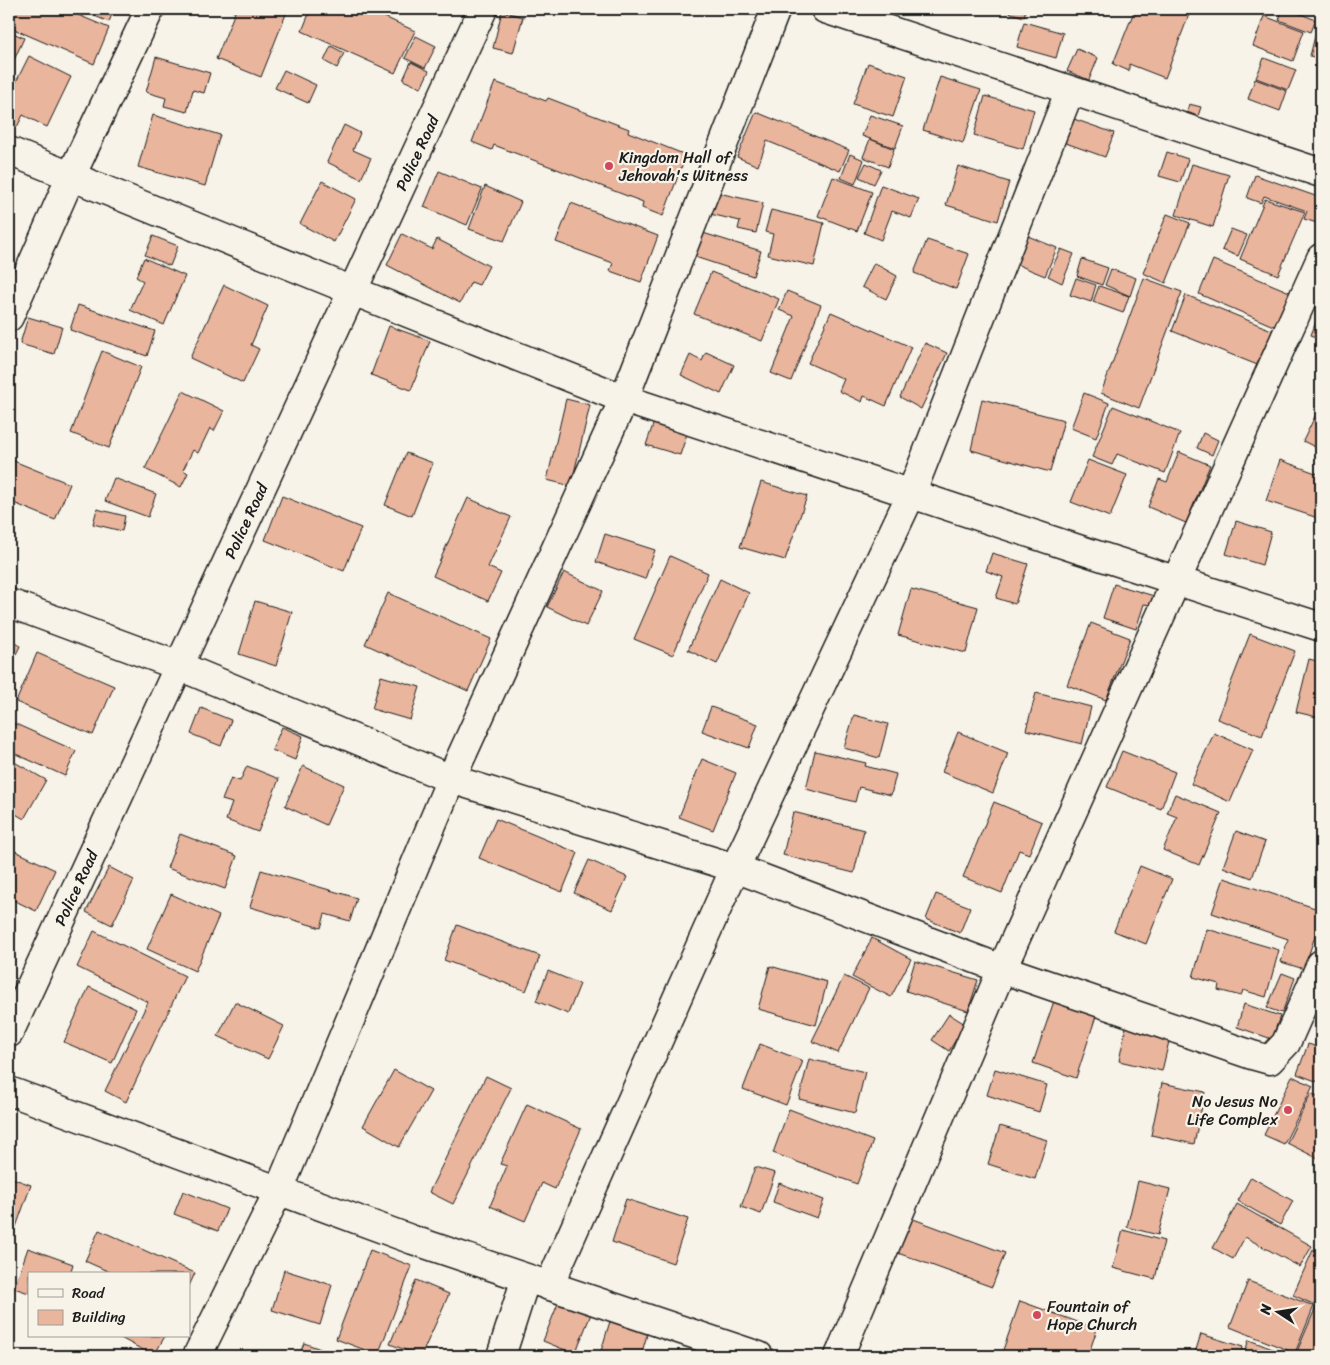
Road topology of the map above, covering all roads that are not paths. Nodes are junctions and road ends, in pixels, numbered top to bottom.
1 (150, 9) edge
2 (483, 9) edge
3 (776, 9) edge
4 (825, 9) edge
5 (1070, 90) junction
6 (9, 151) edge
7 (1321, 173) edge
8 (72, 176) junction
9 (1321, 258) edge
10 (353, 291) junction
11 (9, 317) edge
12 (624, 398) junction
13 (911, 494) junction
14 (1177, 581) junction
15 (9, 603) edge
16 (1321, 627) edge
17 (179, 666) junction
18 (451, 779) junction
19 (735, 868) junction
20 (1321, 964) edge
21 (1002, 969) junction
22 (9, 1033) edge
23 (9, 1091) edge
24 (279, 1190) junction
25 (538, 1282) junction
26 (197, 1356) edge
27 (501, 1356) edge
28 (759, 1356) edge
29 (839, 1356) edge

1 - 8 street
2 - 10 street, Police Road
3 - 12 street
4 - 5 street
5 - 7 street
5 - 13 street
6 - 8 street
8 - 10 street
8 - 11 street
9 - 14 street
10 - 12 street
10 - 17 street, Police Road
12 - 13 street
12 - 18 street
13 - 14 street
13 - 19 street
14 - 16 street
14 - 21 street
15 - 17 street
17 - 18 street
17 - 22 street, Police Road
18 - 19 street
18 - 24 street
19 - 21 street
19 - 25 street
20 - 21 street
21 - 29 street
23 - 24 street
24 - 25 street
24 - 26 street
25 - 27 street
25 - 28 street

